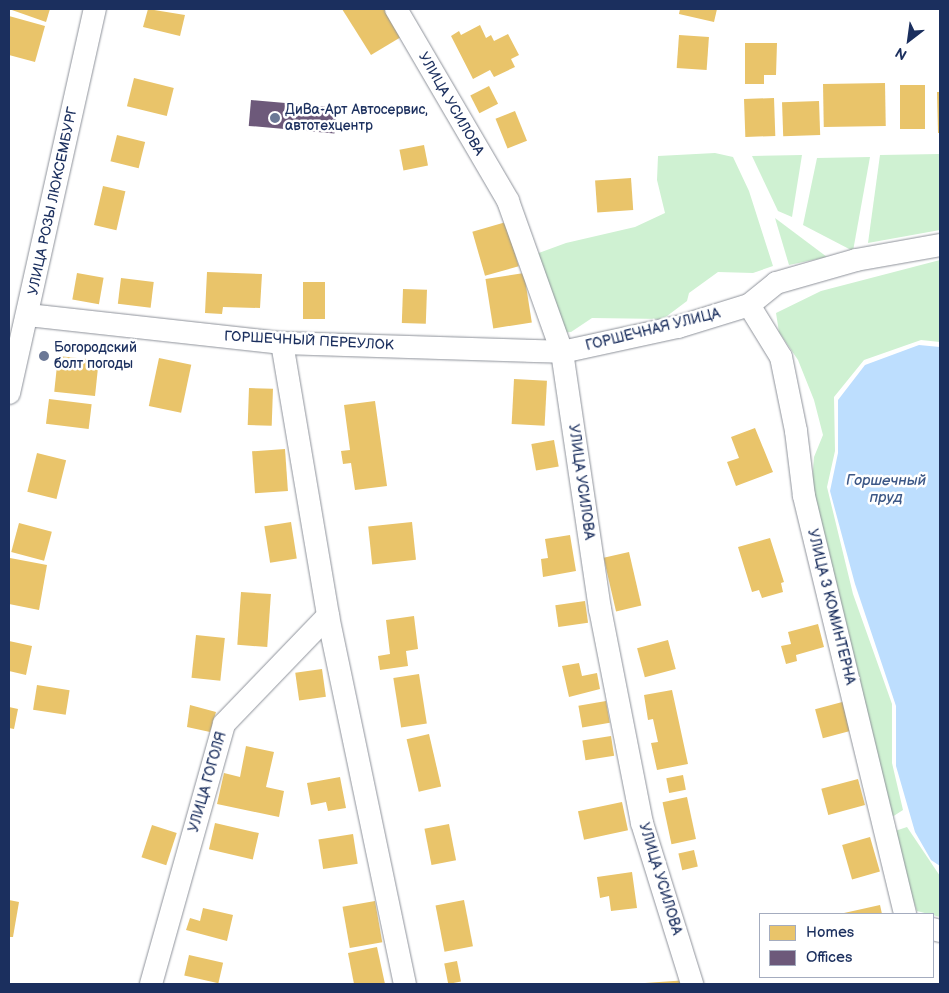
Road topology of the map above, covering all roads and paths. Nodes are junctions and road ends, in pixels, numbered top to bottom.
1 (95, 9) edge
2 (396, 9) edge
3 (940, 245) edge
4 (749, 305) junction
5 (28, 315) junction
6 (282, 343) junction
7 (562, 352) junction
8 (9, 393) edge
9 (328, 616) junction
10 (905, 913) edge
11 (151, 984) edge
12 (404, 984) edge
13 (692, 984) edge

1 - 5 street, УЛИЦА РОЗЫ ЛЮКСЕМБУРГ
2 - 7 street, УЛИЦА УСИЛОВА
3 - 4 street, ГОРШЕЧНАЯ УЛИЦА
4 - 7 street, ГОРШЕЧНАЯ УЛИЦА
4 - 10 street, УЛИЦА 3 КОМИНТЕРНА
5 - 6 street, ГОРШЕЧНЫЙ ПЕРЕУЛОК
5 - 8 street, УЛИЦА РОЗЫ ЛЮКСЕМБУРГ
6 - 7 street, ГОРШЕЧНЫЙ ПЕРЕУЛОК
6 - 9 street
7 - 13 street, УЛИЦА УСИЛОВА
9 - 11 street, УЛИЦА ГОГОЛЯ
9 - 12 street

